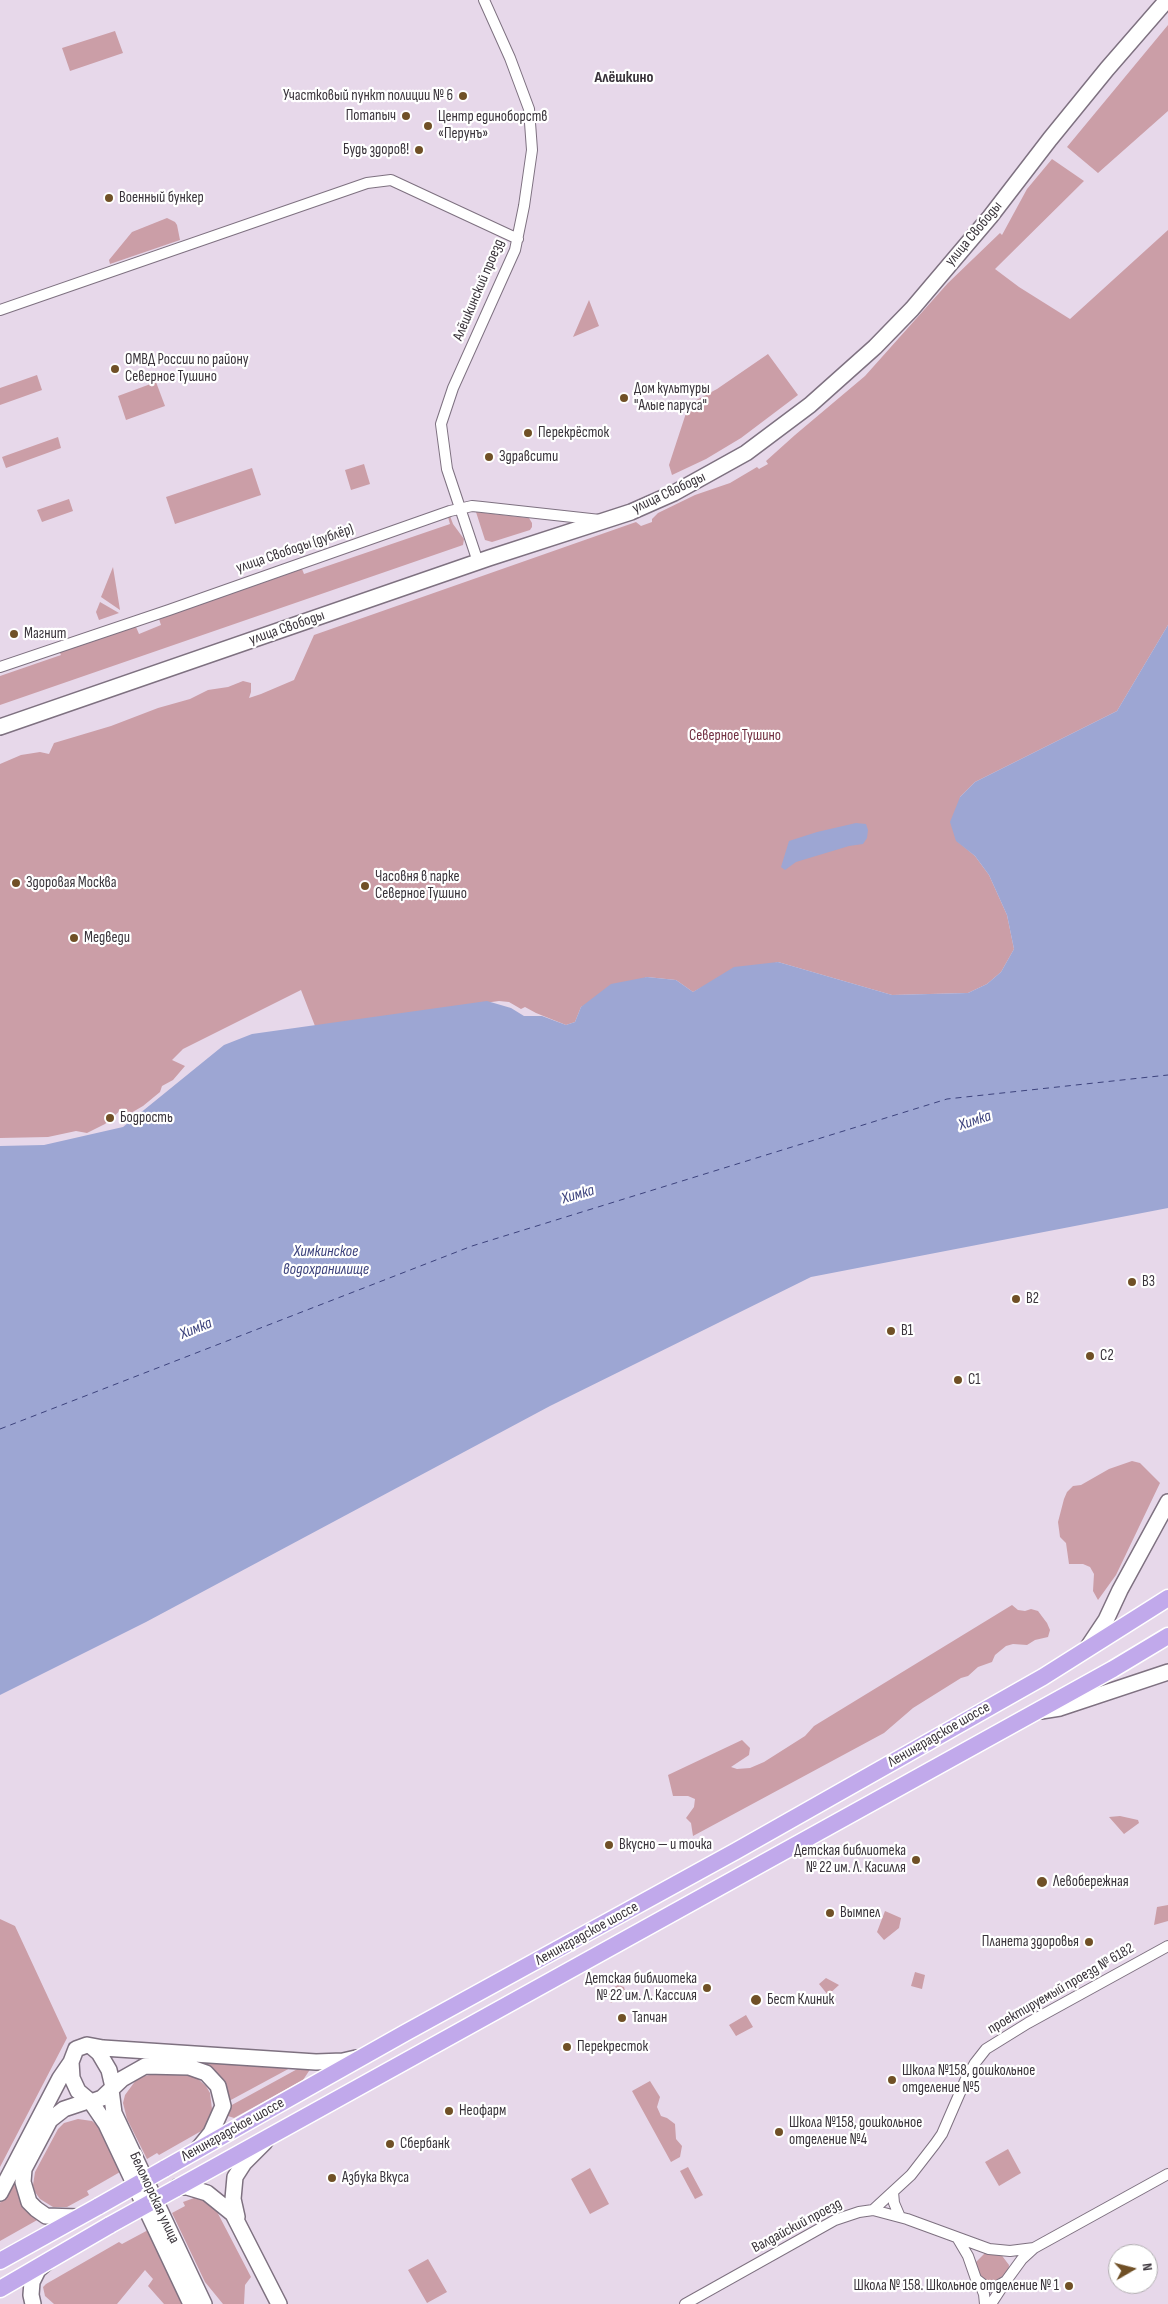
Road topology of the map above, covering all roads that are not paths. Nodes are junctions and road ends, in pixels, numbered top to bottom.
1 (484, 0) edge
2 (1167, 0) edge
3 (518, 239) junction
4 (0, 310) edge
5 (460, 510) junction
6 (606, 520) junction
7 (478, 562) junction
8 (0, 667) edge
9 (0, 727) edge
10 (1168, 1502) edge
11 (1168, 1598) edge
12 (1168, 1636) edge
13 (1084, 1652) junction
14 (1168, 1672) edge
15 (1032, 1713) junction
16 (1168, 1946) edge
17 (92, 2047) junction
18 (365, 2056) junction
19 (71, 2062) junction
20 (112, 2088) junction
21 (90, 2102) junction
22 (272, 2134) junction
23 (198, 2150) junction
24 (1168, 2174) edge
25 (176, 2188) junction
26 (893, 2192) junction
27 (0, 2194) edge
28 (873, 2210) junction
29 (78, 2217) junction
30 (900, 2217) junction
31 (239, 2223) junction
32 (958, 2239) junction
33 (1034, 2248) junction
34 (993, 2250) junction
35 (0, 2260) edge
36 (47, 2262) junction
37 (973, 2269) junction
38 (1008, 2279) junction
39 (979, 2282) junction
40 (0, 2289) edge
41 (32, 2304) edge
42 (192, 2304) edge
43 (204, 2304) edge
44 (279, 2304) edge
45 (685, 2304) edge
46 (985, 2304) edge
47 (991, 2304) edge

1 - 3 street, Алёшкинский проезд
2 - 6 main road, улица Свободы
3 - 4 street
3 - 5 street, Алёшкинский проезд
5 - 6 street, улица Свободы (дублёр)
5 - 7 street, Алёшкинский проезд
5 - 8 street, улица Свободы (дублёр)
6 - 7 main road, улица Свободы
7 - 9 main road, улица Свободы
10 - 13 main road
11 - 13 main road, Ленинградское шоссе
12 - 15 main road, Ленинградское шоссе
13 - 18 main road, Ленинградское шоссе
14 - 15 main road
15 - 22 main road, Ленинградское шоссе
16 - 26 street, проектируемый проезд № 6182
17 - 18 main road
17 - 19 main road
17 - 20 main road
18 - 23 main road, Ленинградское шоссе
19 - 21 main road
19 - 27 main road
20 - 21 main road
20 - 23 main road
20 - 43 main road, Беломорская улица
21 - 29 main road
21 - 42 main road, Беломорская улица
22 - 25 main road, Ленинградское шоссе
22 - 31 main road
23 - 29 main road, Ленинградское шоссе, bridge
24 - 33 street, Валдайский проезд
25 - 31 main road
25 - 36 main road, Ленинградское шоссе, bridge
26 - 28 street, проектируемый проезд № 6182
26 - 30 street
28 - 30 street, Валдайский проезд
28 - 45 street, Валдайский проезд
29 - 35 main road, Ленинградское шоссе
30 - 32 street, Валдайский проезд
31 - 44 main road
32 - 34 street, Валдайский проезд
32 - 37 street
33 - 34 street, Валдайский проезд
33 - 38 street, Валдайский проезд
34 - 37 street
34 - 38 street
36 - 40 main road, Ленинградское шоссе
36 - 41 main road
37 - 39 street
38 - 39 street
38 - 47 street, Валдайский проезд
39 - 46 street

